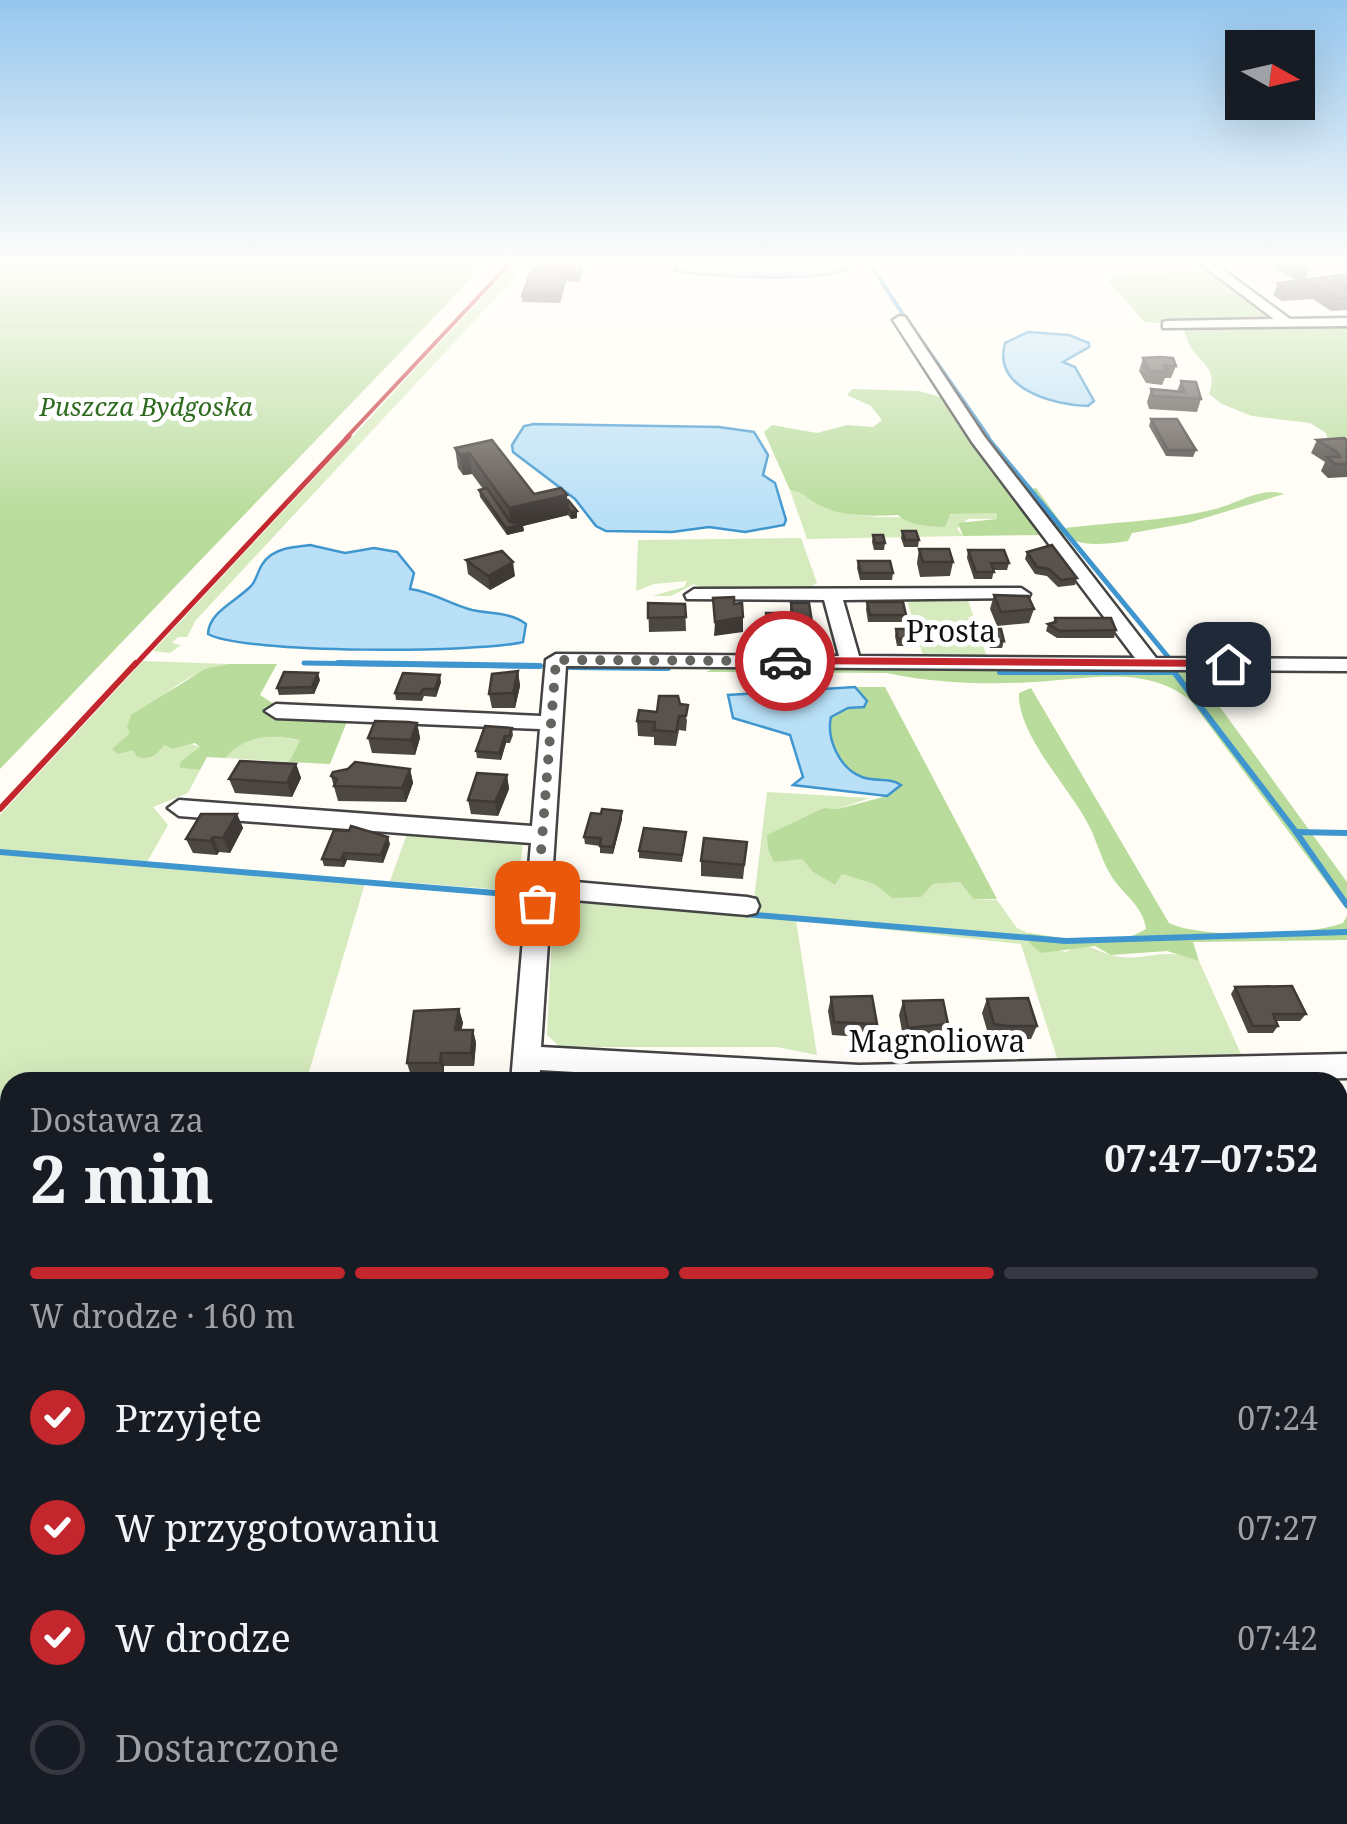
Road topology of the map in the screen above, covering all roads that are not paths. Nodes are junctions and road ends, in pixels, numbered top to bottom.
1 (917, 346) edge
2 (1021, 594) edge
3 (694, 595) dead end
4 (832, 595) junction
5 (850, 662) junction
6 (1149, 662) junction
7 (1347, 665) edge
8 (276, 711) dead end
9 (550, 723) junction
10 (179, 808) dead end
11 (542, 835) junction
12 (537, 893) junction
13 (747, 906) dead end
14 (1347, 1066) edge
15 (526, 1070) edge
16 (621, 1072) edge
17 (1081, 1072) edge

1 - 6 street
2 - 4 street
3 - 4 street
4 - 5 street
5 - 6 street, Prosta
5 - 9 street, Prosta
6 - 7 street, Prosta
8 - 9 street
9 - 11 street
10 - 11 street
11 - 12 street
12 - 13 street
12 - 15 street
14 - 17 street, Magnoliowa
15 - 16 street, Magnoliowa

